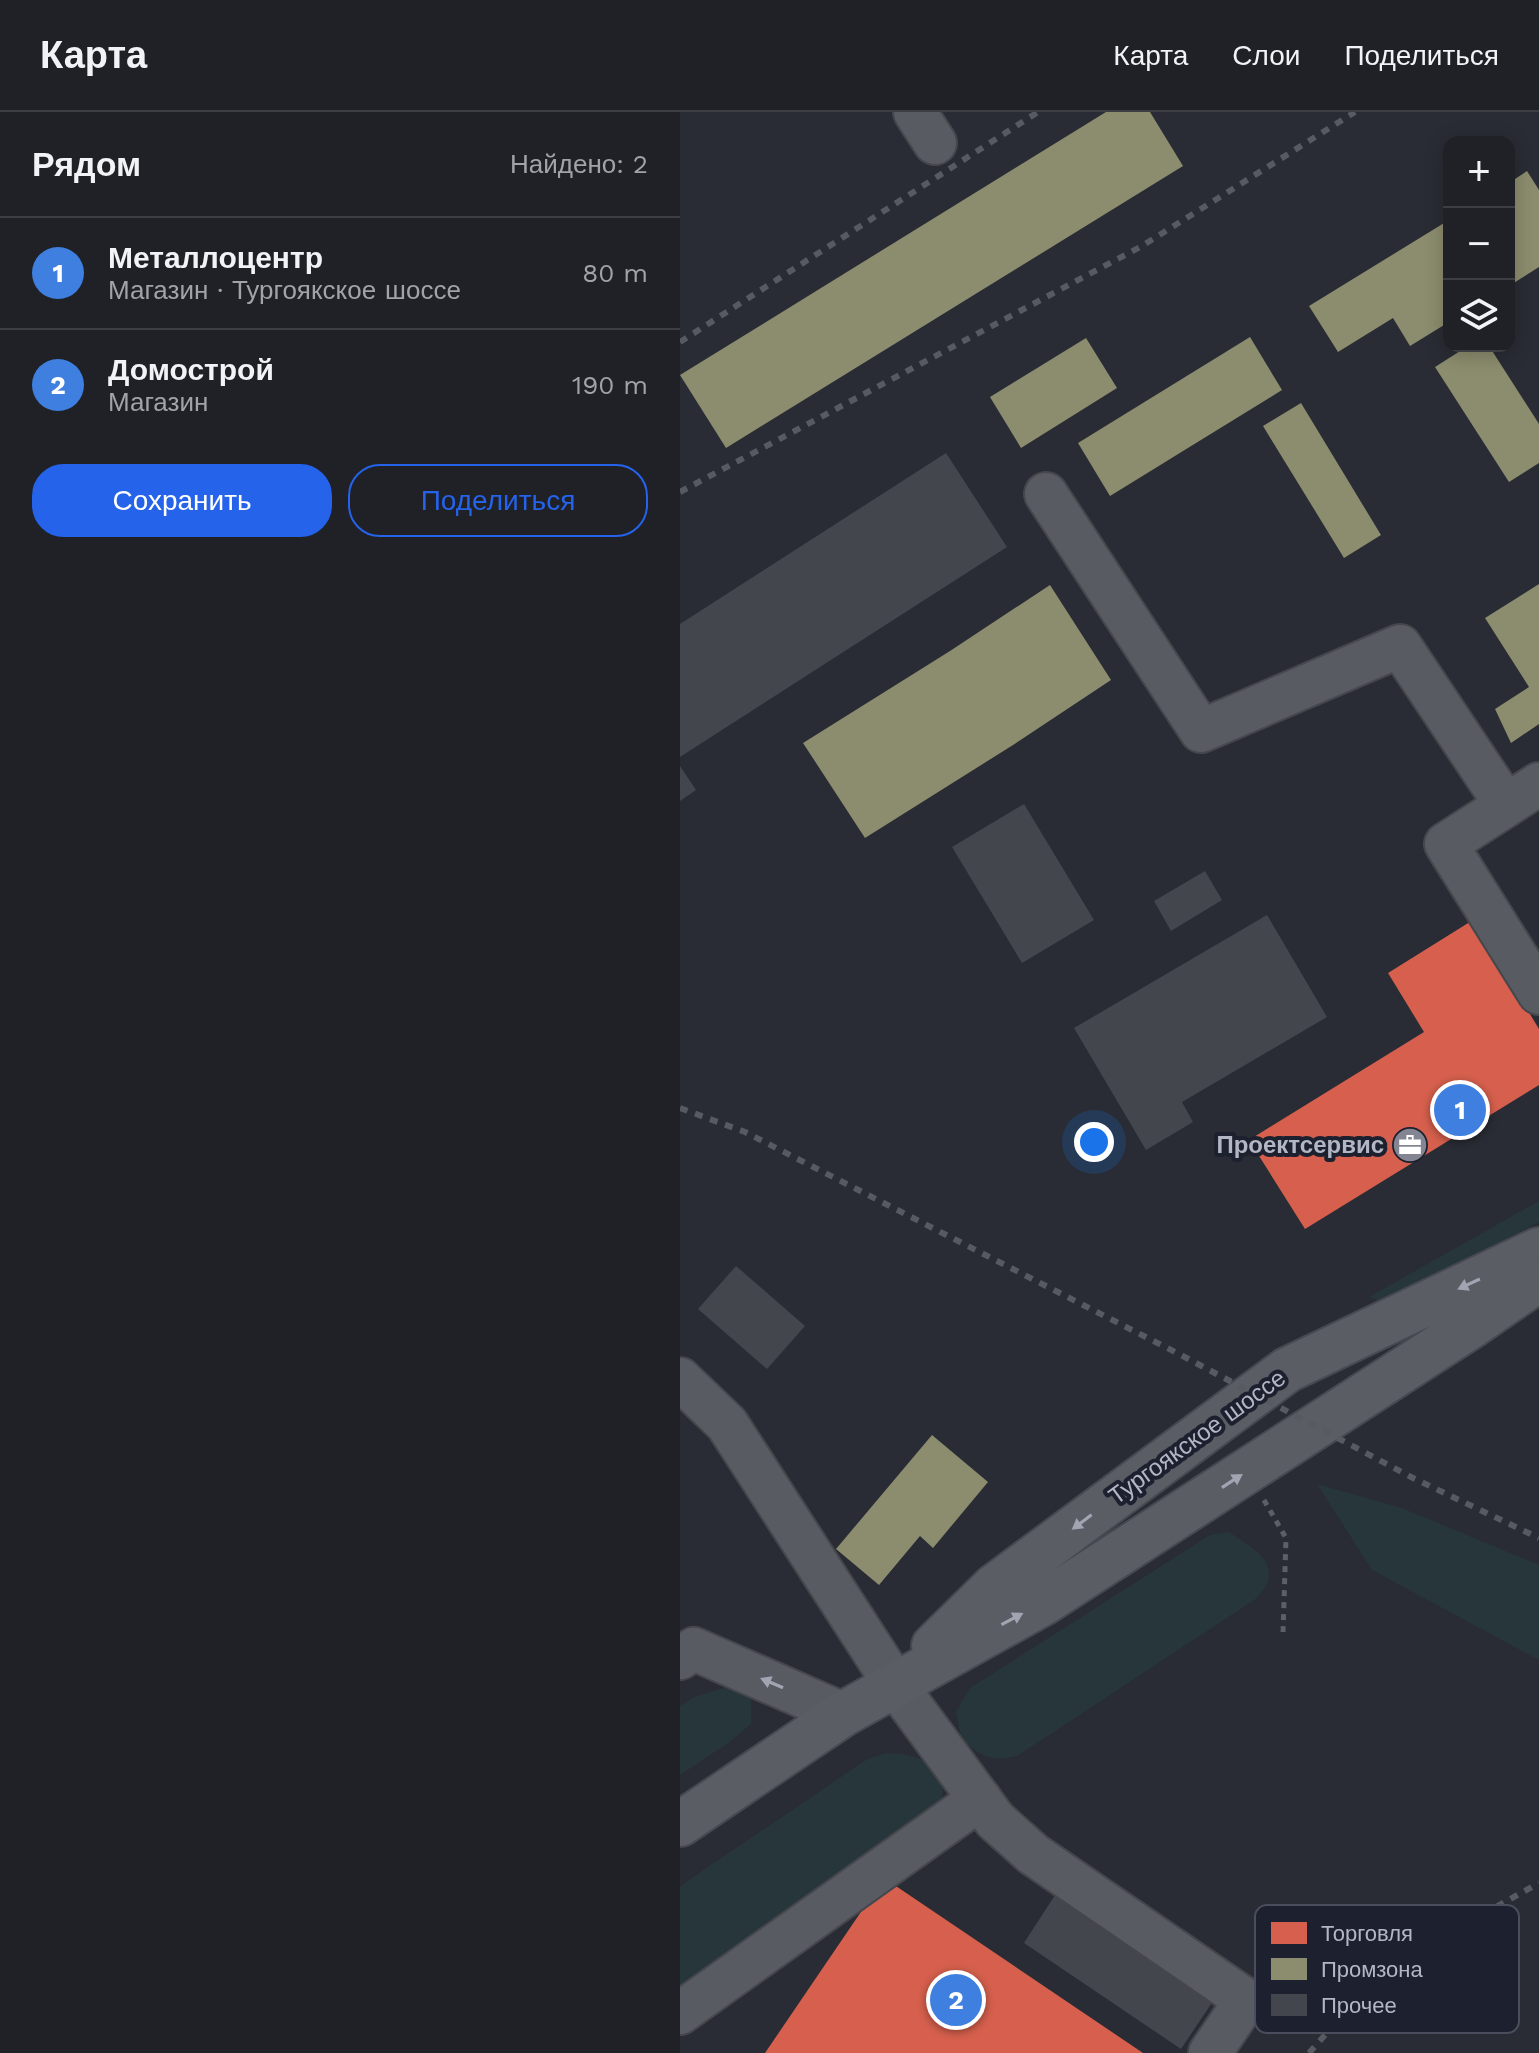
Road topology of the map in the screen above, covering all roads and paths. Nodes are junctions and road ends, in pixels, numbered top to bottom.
1 (1046, 494) dead end
2 (1522, 795) edge
3 (1539, 993) edge
4 (1539, 1250) edge
5 (1539, 1279) edge
6 (680, 1379) edge
7 (1247, 1471) junction
8 (1283, 1633) dead end
9 (680, 1658) edge
10 (894, 1683) junction
11 (843, 1714) junction
12 (980, 1799) junction
13 (680, 1824) edge
14 (680, 2013) edge
15 (1210, 2053) edge

1 - 2 lane
2 - 3 lane
4 -> 10 main road, Тургоякское шоссе
5 - 7 main road, Тургоякское шоссе
6 - 10 lane
7 - 8 path
10 -> 7 main road, Тургоякское шоссе
11 -> 9 lane
10 - 11 main road, Тургоякское шоссе
10 - 12 lane
11 - 13 main road, Тургоякское шоссе
12 - 14 lane
12 - 15 lane

